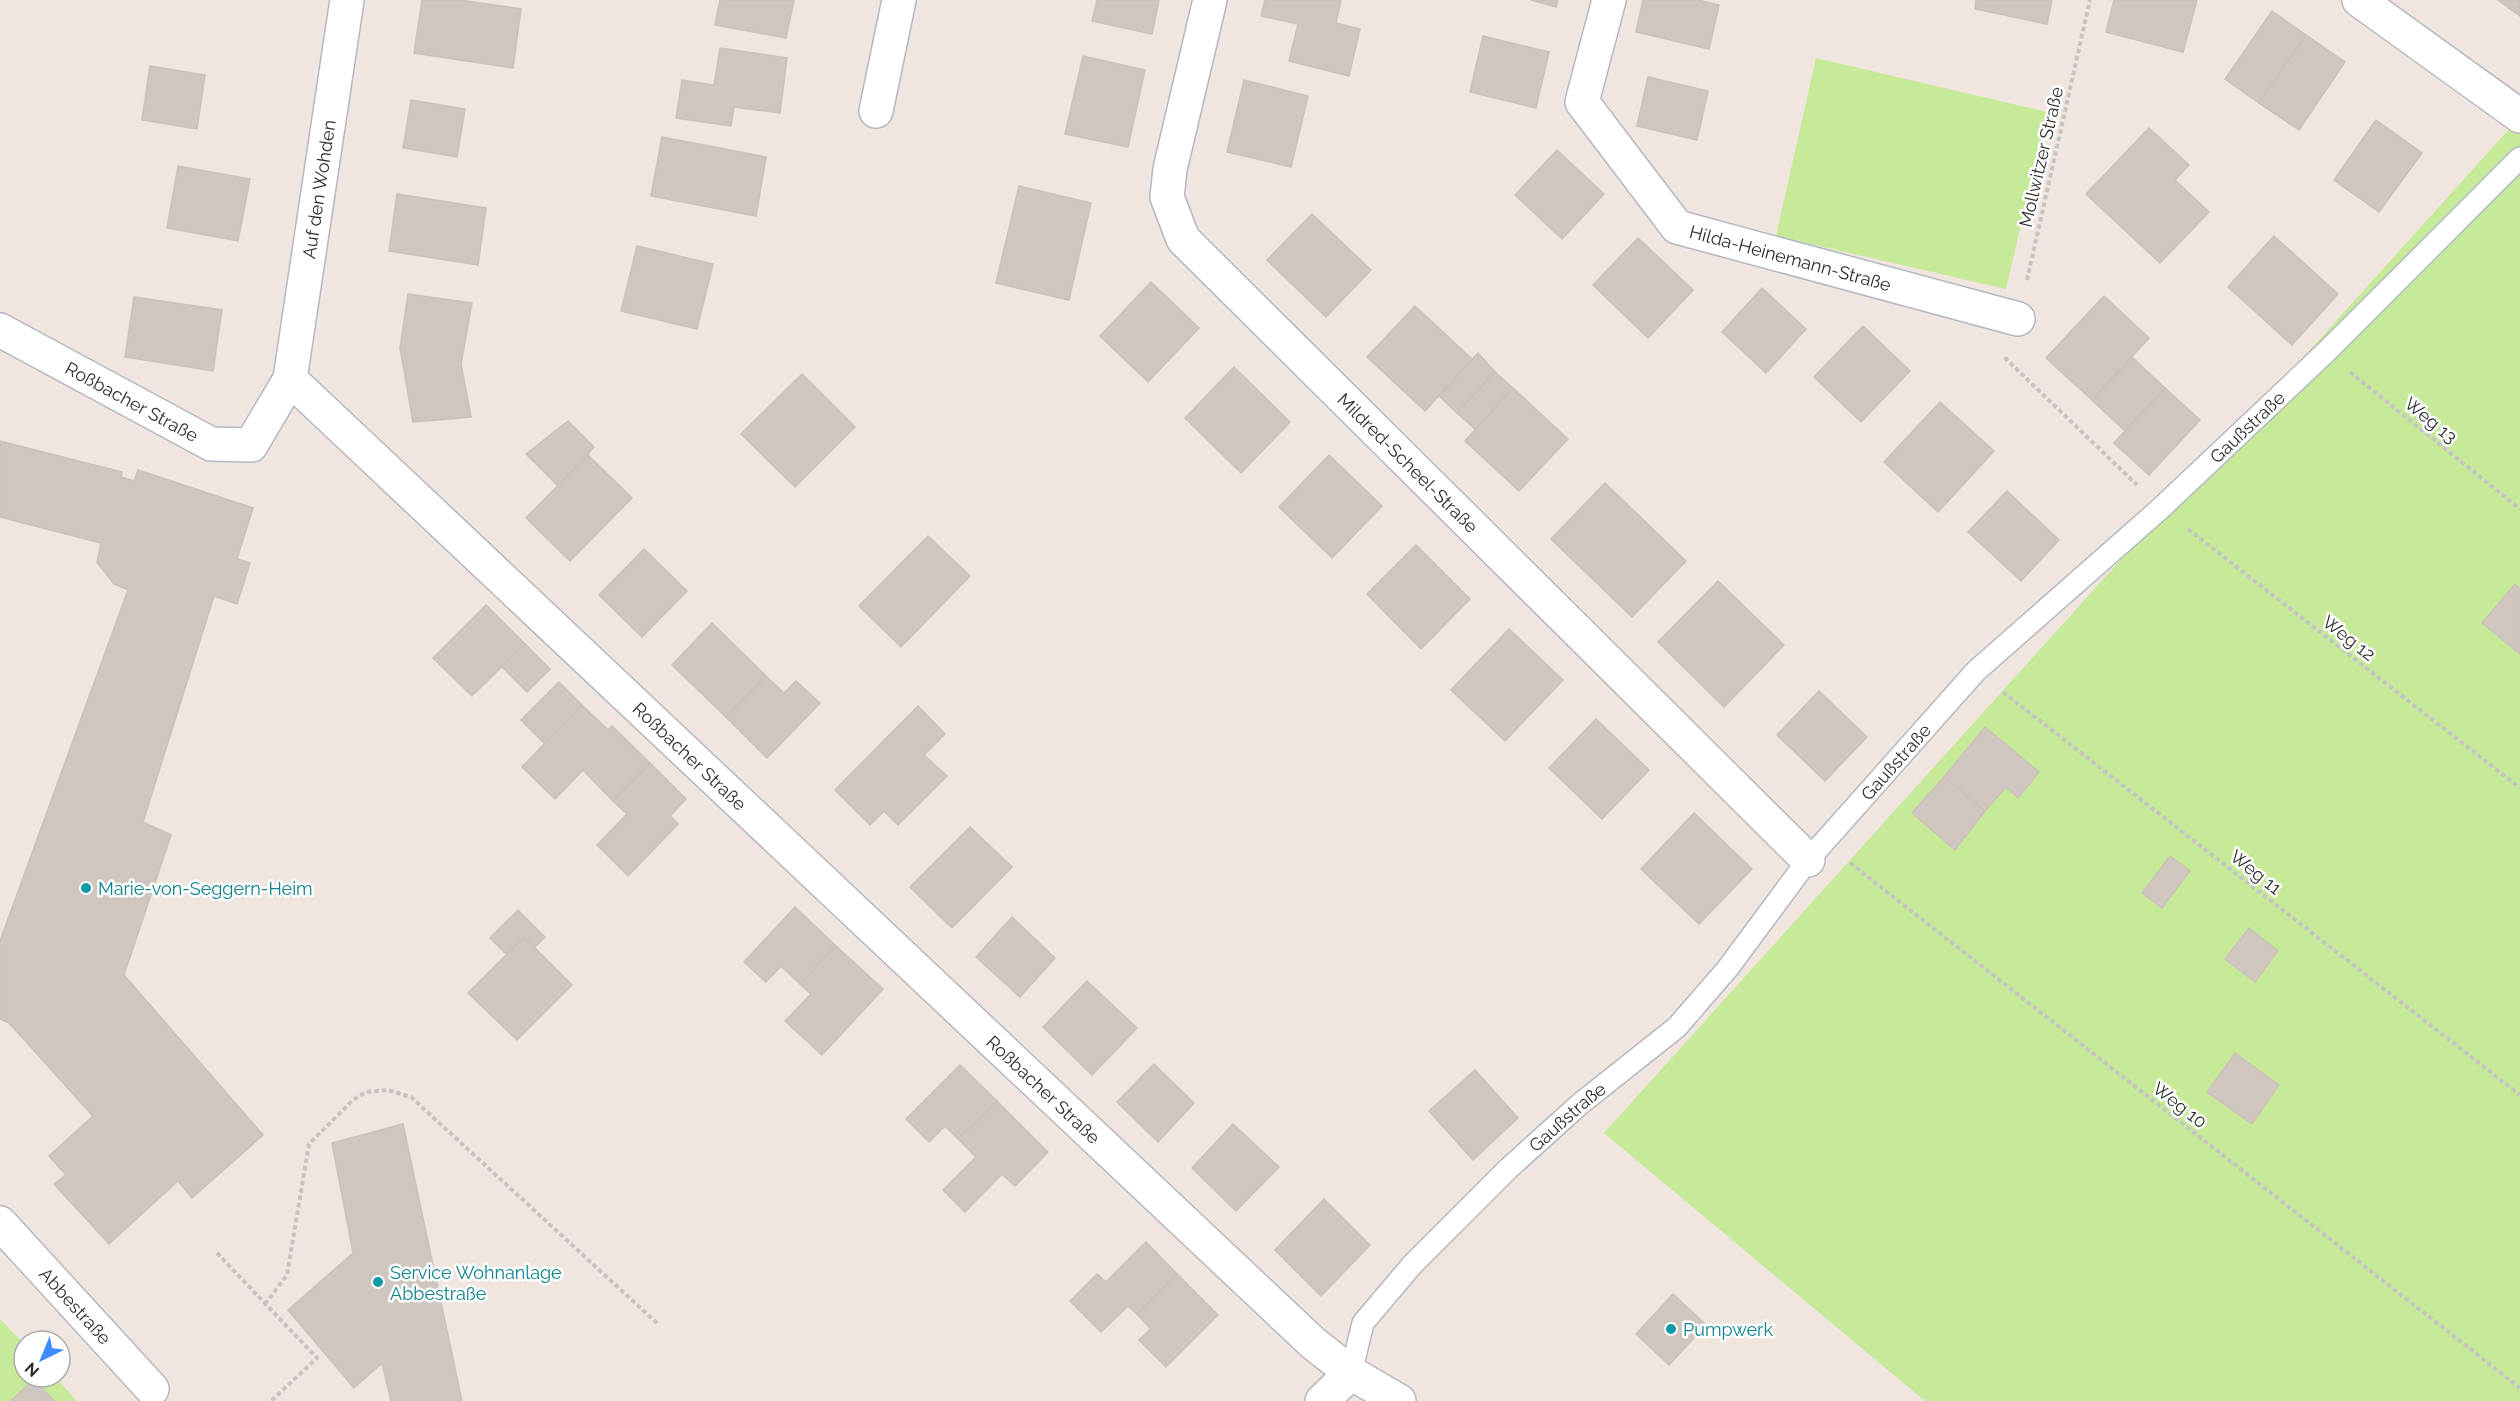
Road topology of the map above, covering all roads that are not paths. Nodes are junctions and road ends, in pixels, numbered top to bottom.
1 (347, 0) edge
2 (899, 0) edge
3 (1210, 0) edge
4 (1609, 0) edge
5 (2382, 6) edge
6 (876, 111) dead end
7 (2520, 116) edge
8 (2520, 158) edge
9 (2018, 319) road end
10 (0, 330) edge
11 (290, 379) junction
12 (1816, 851) junction
13 (0, 1223) edge
14 (1351, 1373) junction
15 (152, 1389) dead end
16 (1322, 1401) edge
17 (1399, 1401) edge

1 - 11 street, Auf den Wohden
2 - 6 street
3 - 12 street, Mildred-Scheel-Straße
4 - 9 street, Hilda-Heinemann-Straße
5 - 7 street
8 - 12 lane, Gaußstraße
10 - 11 street, Roßbacher Straße
11 - 14 street, Roßbacher Straße
12 - 14 lane, Gaußstraße
13 - 15 street, Abbestraße
14 - 16 street
14 - 17 street, Roßbacher Straße

